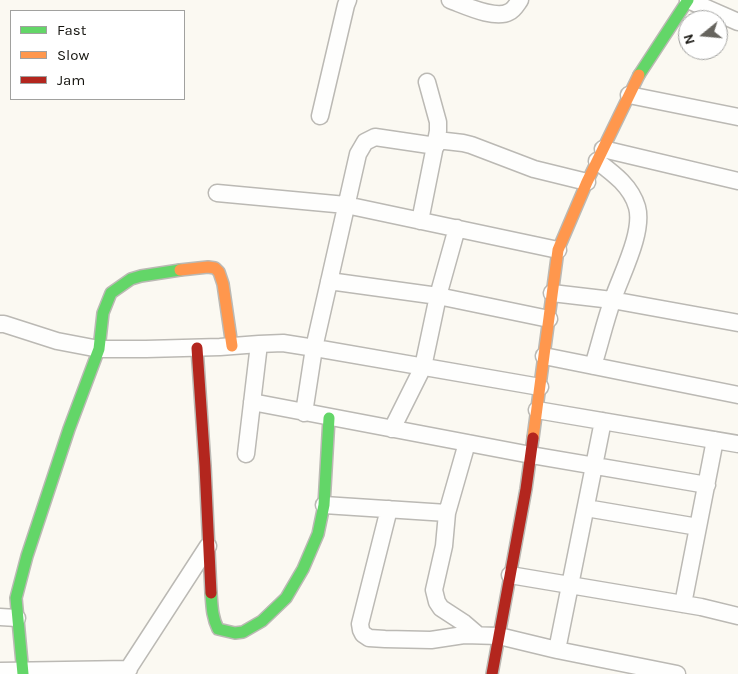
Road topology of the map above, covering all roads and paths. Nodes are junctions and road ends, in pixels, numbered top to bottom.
1 (348, 0) edge
2 (450, 0) edge
3 (520, 0) edge
4 (688, 0) edge
5 (738, 22) edge
6 (427, 82) dead end
7 (629, 95) junction
8 (320, 116) dead end
9 (738, 117) edge
10 (436, 143) junction
11 (600, 155) junction
12 (738, 181) edge
13 (587, 182) junction
14 (216, 193) dead end
15 (346, 205) junction
16 (420, 221) junction
17 (457, 228) junction
18 (558, 250) junction
19 (329, 281) junction
20 (552, 293) junction
21 (438, 296) junction
22 (612, 300) junction
23 (549, 319) junction
24 (738, 323) edge
25 (0, 324) edge
26 (259, 344) junction
27 (232, 346) junction
28 (197, 348) junction
29 (314, 348) junction
30 (100, 349) junction
31 (544, 356) junction
32 (593, 366) junction
33 (423, 367) junction
34 (540, 387) junction
35 (738, 395) edge
36 (252, 402) junction
37 (537, 410) junction
38 (304, 413) junction
39 (329, 418) junction
40 (603, 421) junction
41 (392, 429) junction
42 (716, 440) junction
43 (467, 443) junction
44 (738, 444) edge
45 (246, 454) dead end
46 (531, 454) junction
47 (594, 466) junction
48 (707, 485) junction
49 (324, 505) junction
50 (586, 508) junction
51 (389, 509) junction
52 (447, 513) junction
53 (698, 527) junction
54 (208, 546) junction
55 (510, 575) junction
56 (571, 585) junction
57 (683, 604) junction
58 (738, 616) edge
59 (0, 617) edge
60 (17, 618) junction
61 (478, 635) junction
62 (499, 636) junction
63 (558, 650) junction
64 (0, 671) edge
65 (127, 671) edge
66 (23, 672) edge
67 (492, 674) edge
68 (677, 674) edge

1 - 8 street
2 - 3 street
4 - 5 street
4 - 7 street
6 - 10 street
7 - 9 street
7 - 11 street
10 - 13 street
10 - 15 street
10 - 16 street
11 - 12 street
11 - 13 street
11 - 22 street
13 - 18 street
14 - 15 street
15 - 16 street
15 - 19 street
16 - 17 street
17 - 18 street
17 - 21 street
18 - 20 street
19 - 21 street
19 - 29 street
20 - 22 street
20 - 23 street
21 - 23 street
21 - 33 street
22 - 24 street
22 - 32 street
23 - 31 street
25 - 30 street
26 - 27 street
26 - 29 street
26 - 36 street
27 - 28 street
27 - 30 street
28 - 30 street
28 - 54 street
29 - 33 street
29 - 38 street
30 - 60 street
31 - 32 street
31 - 34 street
32 - 35 street
33 - 34 street
33 - 41 street
34 - 37 street
36 - 38 street
36 - 45 street
37 - 40 street
37 - 46 street
38 - 39 street
39 - 41 street
39 - 49 street
40 - 42 street
40 - 47 street
41 - 43 street
42 - 44 street
42 - 48 street
43 - 46 street
43 - 52 street
46 - 47 street
46 - 55 street
47 - 48 street
47 - 50 street
48 - 53 street
49 - 51 street
49 - 54 street
50 - 53 street
50 - 56 street
51 - 52 street
51 - 61 street
52 - 61 street
53 - 57 street
54 - 65 street
55 - 56 street
55 - 62 street
56 - 57 street
56 - 63 street
57 - 58 street
59 - 60 street
60 - 66 street
61 - 62 street
62 - 63 street
62 - 67 street
63 - 68 street
64 - 66 street
65 - 66 street

